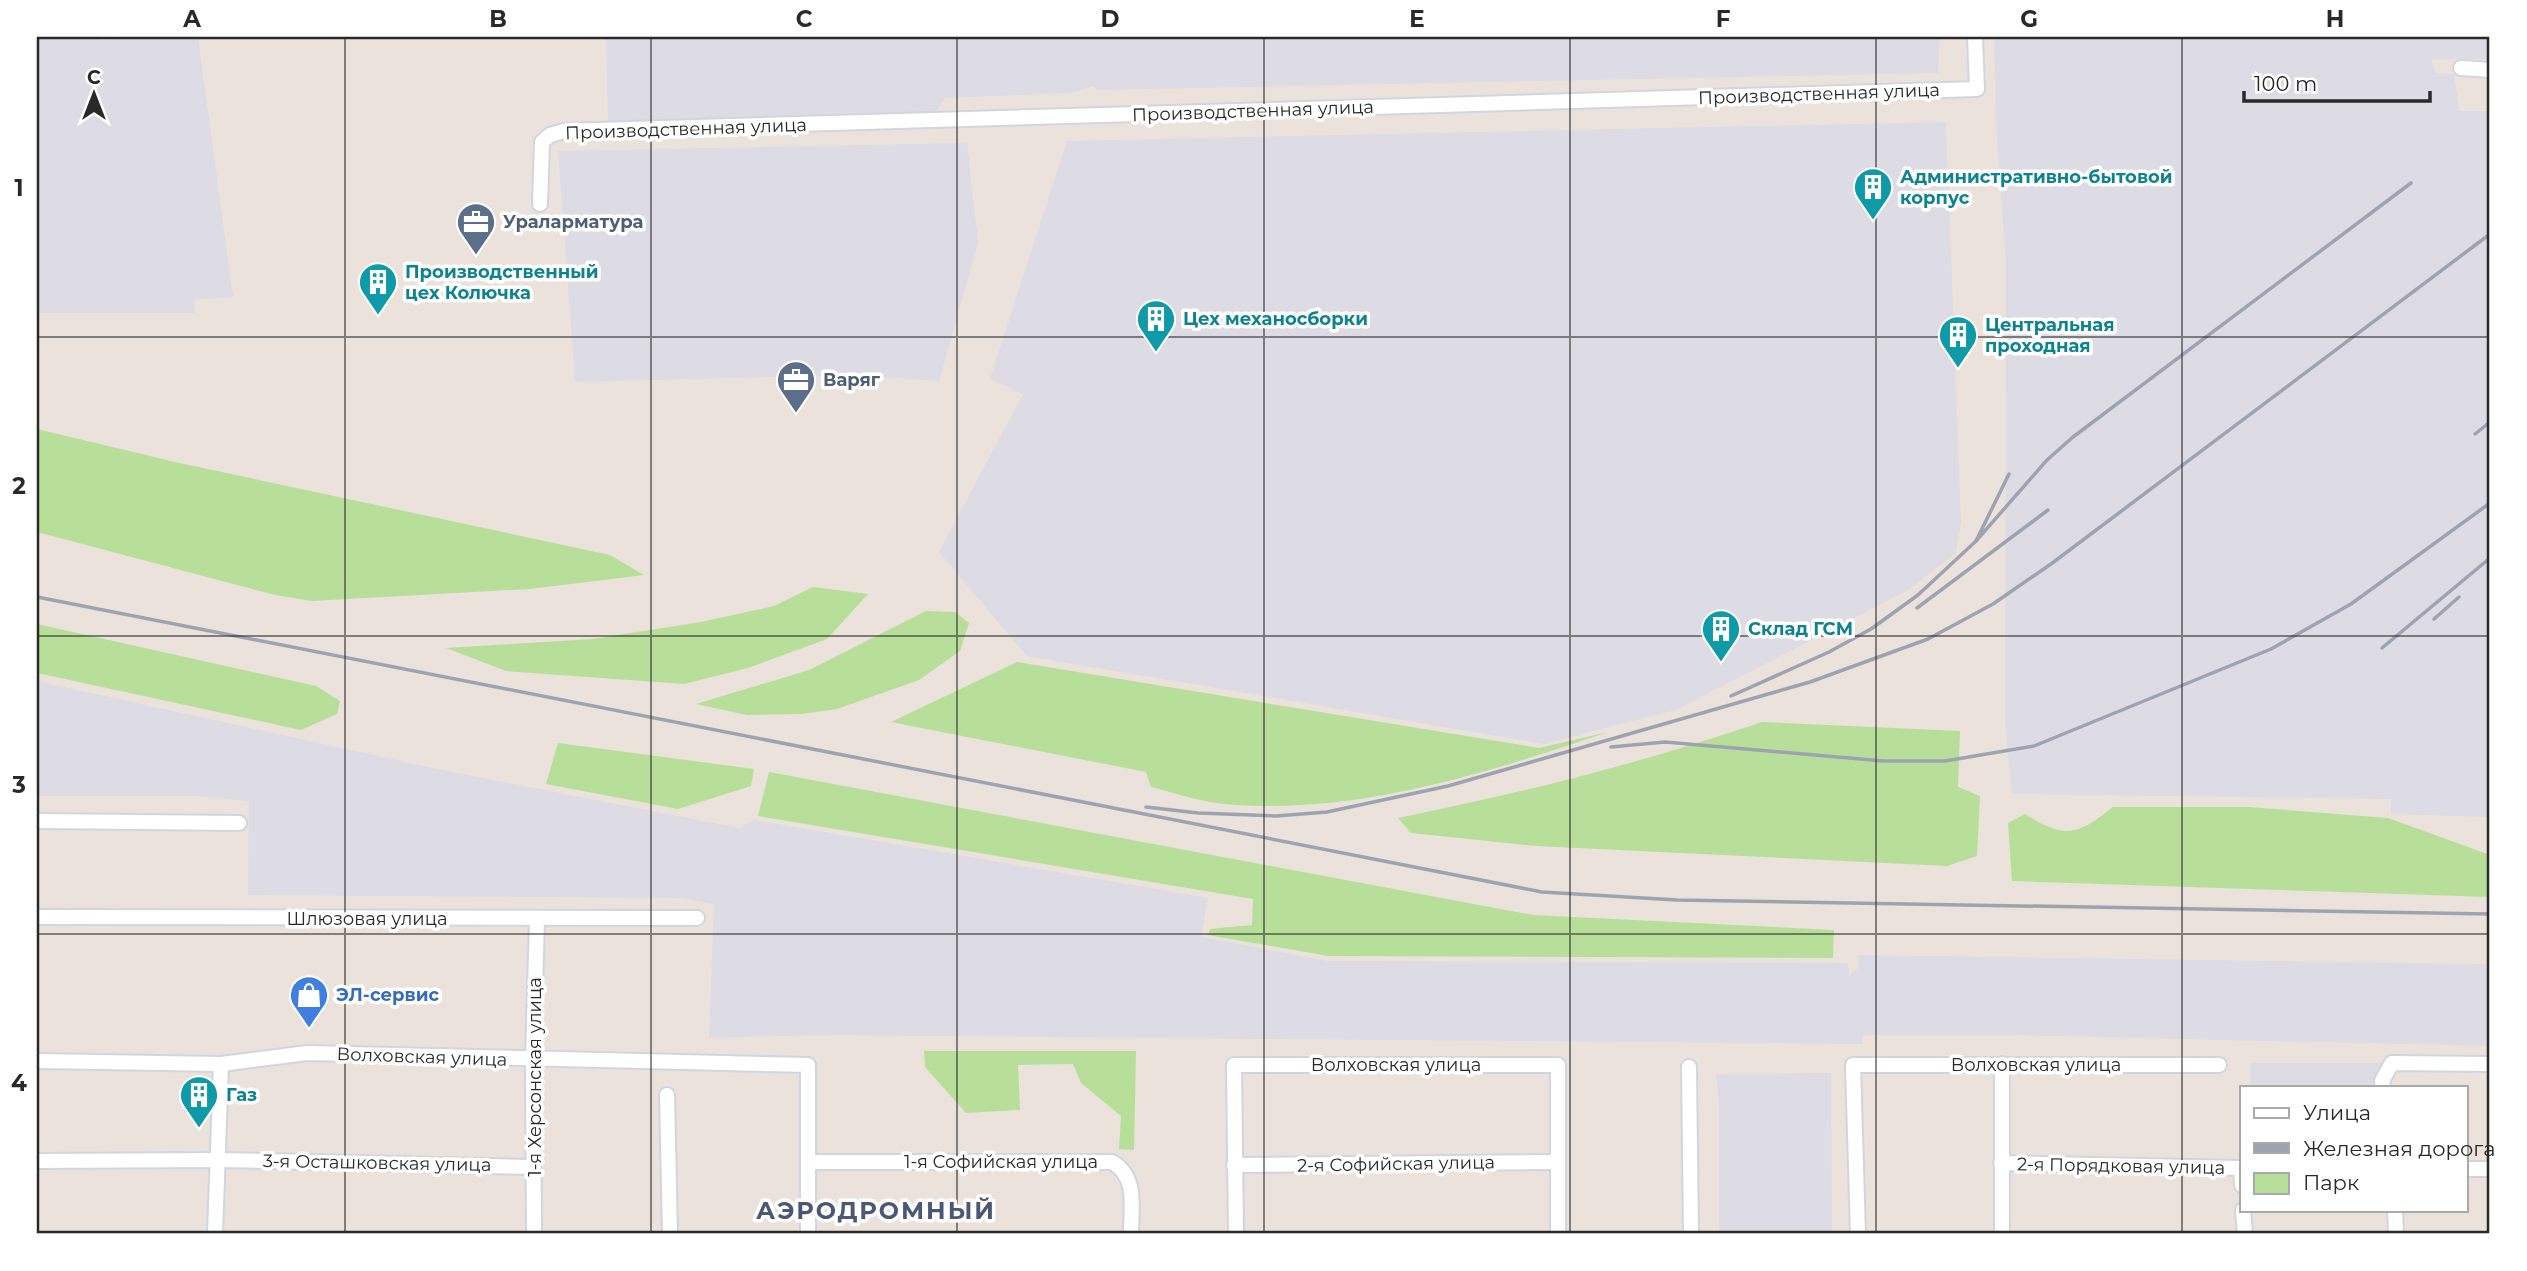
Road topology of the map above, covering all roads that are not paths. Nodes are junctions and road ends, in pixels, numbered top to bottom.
1 (1975, 37) edge
2 (2461, 68) dead end
3 (2490, 70) edge
4 (540, 204) dead end
5 (37, 821) edge
6 (239, 822) dead end
7 (37, 917) edge
8 (697, 918) dead end
9 (537, 920) junction
10 (533, 1060) junction
11 (37, 1061) edge
12 (221, 1064) junction
13 (2002, 1064) junction
14 (2490, 1064) edge
15 (2220, 1065) dead end
16 (1689, 1067) dead end
17 (2383, 1086) edge
18 (667, 1095) dead end
19 (220, 1160) junction
20 (37, 1161) edge
21 (809, 1162) junction
22 (1558, 1162) junction
23 (2001, 1163) junction
24 (1234, 1166) junction
25 (534, 1167) junction
26 (2240, 1168) edge
27 (2468, 1169) edge
28 (2490, 1169) edge
29 (2244, 1212) edge
30 (2395, 1212) edge
31 (215, 1234) edge
32 (534, 1234) edge
33 (670, 1234) edge
34 (808, 1234) edge
35 (1131, 1234) edge
36 (1236, 1234) edge
37 (1558, 1234) edge
38 (1691, 1234) edge
39 (1858, 1234) edge
40 (2002, 1234) edge
41 (2245, 1234) edge
42 (2396, 1234) edge

1 - 4 street, Производственная улица
2 - 3 street
5 - 6 street
7 - 9 street, Шлюзовая улица
8 - 9 street, Шлюзовая улица
9 - 10 street, 1-я Херсонская улица
10 - 12 street, Волховская улица
10 - 21 street, Волховская улица
10 - 25 street, 1-я Херсонская улица
11 - 12 street, Волховская улица
12 - 19 street
13 - 15 street, Волховская улица
13 - 23 street
13 - 39 street, Волховская улица
14 - 17 street
16 - 38 street
18 - 33 street
19 - 20 street, 3-я Осташковская улица
19 - 25 street, 3-я Осташковская улица
19 - 31 street
21 - 34 street
21 - 35 street, 1-я Софийская улица
22 - 24 street, 2-я Софийская улица
22 - 24 street, Волховская улица
22 - 37 street
23 - 26 street, 2-я Порядковая улица
23 - 40 street
24 - 36 street
25 - 32 street, 1-я Херсонская улица
27 - 28 street
29 - 41 street
30 - 42 street

